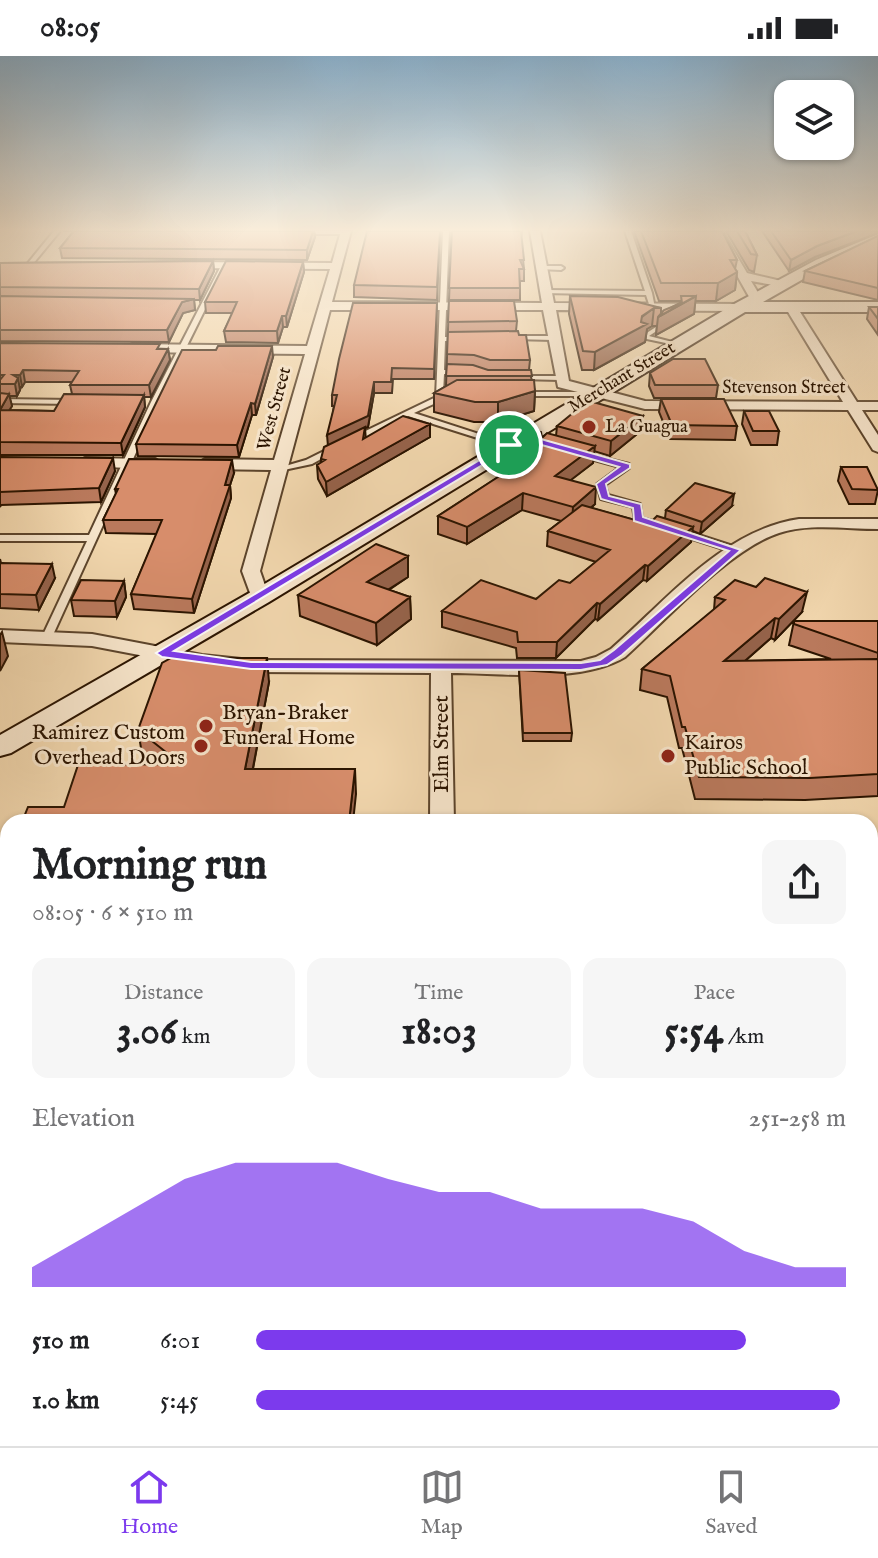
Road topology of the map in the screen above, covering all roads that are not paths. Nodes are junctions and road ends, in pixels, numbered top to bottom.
1 (210, 296) edge
2 (327, 296) edge
3 (443, 296) edge
4 (546, 296) edge
5 (650, 296) edge
6 (752, 296) edge
7 (761, 296) edge
8 (754, 300) junction
9 (190, 304) edge
10 (206, 305) junction
11 (324, 306) junction
12 (442, 307) junction
13 (549, 307) junction
14 (653, 307) junction
15 (791, 307) junction
16 (826, 307) junction
17 (878, 307) edge
18 (656, 329) edge
19 (511, 338) edge
20 (553, 338) junction
21 (442, 339) junction
22 (469, 339) edge
23 (678, 345) junction
24 (121, 348) edge
25 (181, 348) junction
26 (311, 350) junction
27 (441, 372) junction
28 (474, 373) edge
29 (516, 378) edge
30 (560, 378) junction
31 (456, 393) edge
32 (515, 394) edge
33 (595, 394) junction
34 (439, 397) junction
35 (0, 401) edge
36 (78, 402) edge
37 (140, 402) edge
38 (155, 402) junction
39 (853, 406) junction
40 (878, 406) edge
41 (407, 413) junction
42 (524, 441) junction
43 (878, 447) edge
44 (570, 450) edge
45 (64, 463) edge
46 (127, 464) junction
47 (280, 467) junction
48 (878, 524) edge
49 (0, 538) edge
50 (93, 538) junction
51 (736, 550) junction
52 (260, 597) junction
53 (0, 636) edge
54 (47, 637) junction
55 (162, 653) junction
56 (441, 667) junction
57 (0, 747) edge
58 (442, 814) edge

1 - 10 lane
2 - 11 street, West Street
3 - 12 lane
4 - 13 street
5 - 14 lane
6 - 8 street
7 - 8 main road, Merchant Street
8 - 14 street
8 - 15 main road
8 - 16 main road
8 - 23 main road, Merchant Street
9 - 10 lane
10 - 25 lane
11 - 12 street
11 - 26 street, West Street
12 - 13 street
12 - 21 lane
13 - 14 street
13 - 20 street
15 - 16 main road
15 - 39 street
16 - 17 main road
18 - 23 lane
19 - 20 lane
20 - 30 street
21 - 22 lane
21 - 27 lane
23 - 33 main road, Merchant Street
24 - 25 street
25 - 26 street
25 - 38 lane
26 - 47 street, West Street
27 - 28 lane
27 - 34 lane
29 - 30 lane
30 - 33 street, Stevenson Street
31 - 34 lane
32 - 33 lane
33 - 39 street, Stevenson Street
33 - 42 main road, Merchant Street
34 - 41 lane
35 - 36 lane
37 - 38 lane
38 - 46 lane
39 - 40 street, Stevenson Street
39 - 43 street
41 - 42 lane
41 - 47 lane
42 - 52 main road, Merchant Street
44 - 51 lane
45 - 46 street
46 - 47 street
46 - 50 lane
47 - 52 street, West Street
48 - 51 street, Elm Street
49 - 50 lane
50 - 54 lane
51 - 56 street, Elm Street
52 - 55 main road, Merchant Street
53 - 54 street, Elm Street
54 - 55 street, Elm Street
55 - 56 street, Elm Street
55 - 57 main road, Merchant Street
56 - 58 street, Elm Street

